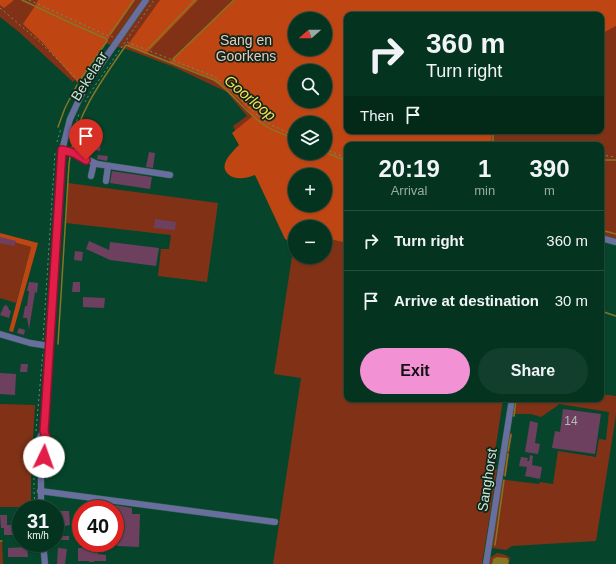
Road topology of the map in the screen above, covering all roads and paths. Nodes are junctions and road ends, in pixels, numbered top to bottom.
1 (29, 0) edge
2 (146, 0) edge
3 (154, 0) edge
4 (0, 8) edge
5 (114, 38) dead end
6 (125, 41) junction
7 (85, 88) junction
8 (84, 103) dead end
9 (80, 114) dead end
10 (73, 131) dead end
11 (288, 133) edge
12 (62, 150) junction
13 (332, 152) edge
14 (604, 155) edge
15 (616, 156) edge
16 (344, 157) edge
17 (94, 163) junction
18 (108, 166) junction
19 (170, 175) dead end
20 (92, 176) dead end
21 (106, 181) dead end
22 (604, 239) edge
23 (616, 242) edge
24 (0, 334) edge
25 (49, 346) junction
26 (512, 402) edge
27 (34, 459) dead end
28 (48, 463) dead end
29 (47, 477) dead end
30 (40, 491) junction
31 (35, 500) edge
32 (40, 500) edge
33 (275, 522) dead end
34 (44, 552) edge
35 (45, 564) edge
36 (486, 564) edge

1 - 5 path
2 - 7 street, Bekelaar
3 - 6 path, Bekelaar
4 - 7 path
6 - 8 path, Bekelaar
6 - 11 path
7 - 12 street, Bekelaar
9 - 10 path, Bekelaar
12 - 17 street
12 - 25 street, Bekelaar
13 - 16 path
14 - 15 path
17 - 18 street
17 - 20 street
18 - 19 street
18 - 21 street
22 - 23 street
24 - 25 street
25 - 30 street, Bekelaar
26 - 36 street, Sanghorst
27 - 31 path
28 - 29 path
30 - 32 street, Bekelaar
30 - 33 street
34 - 35 street

